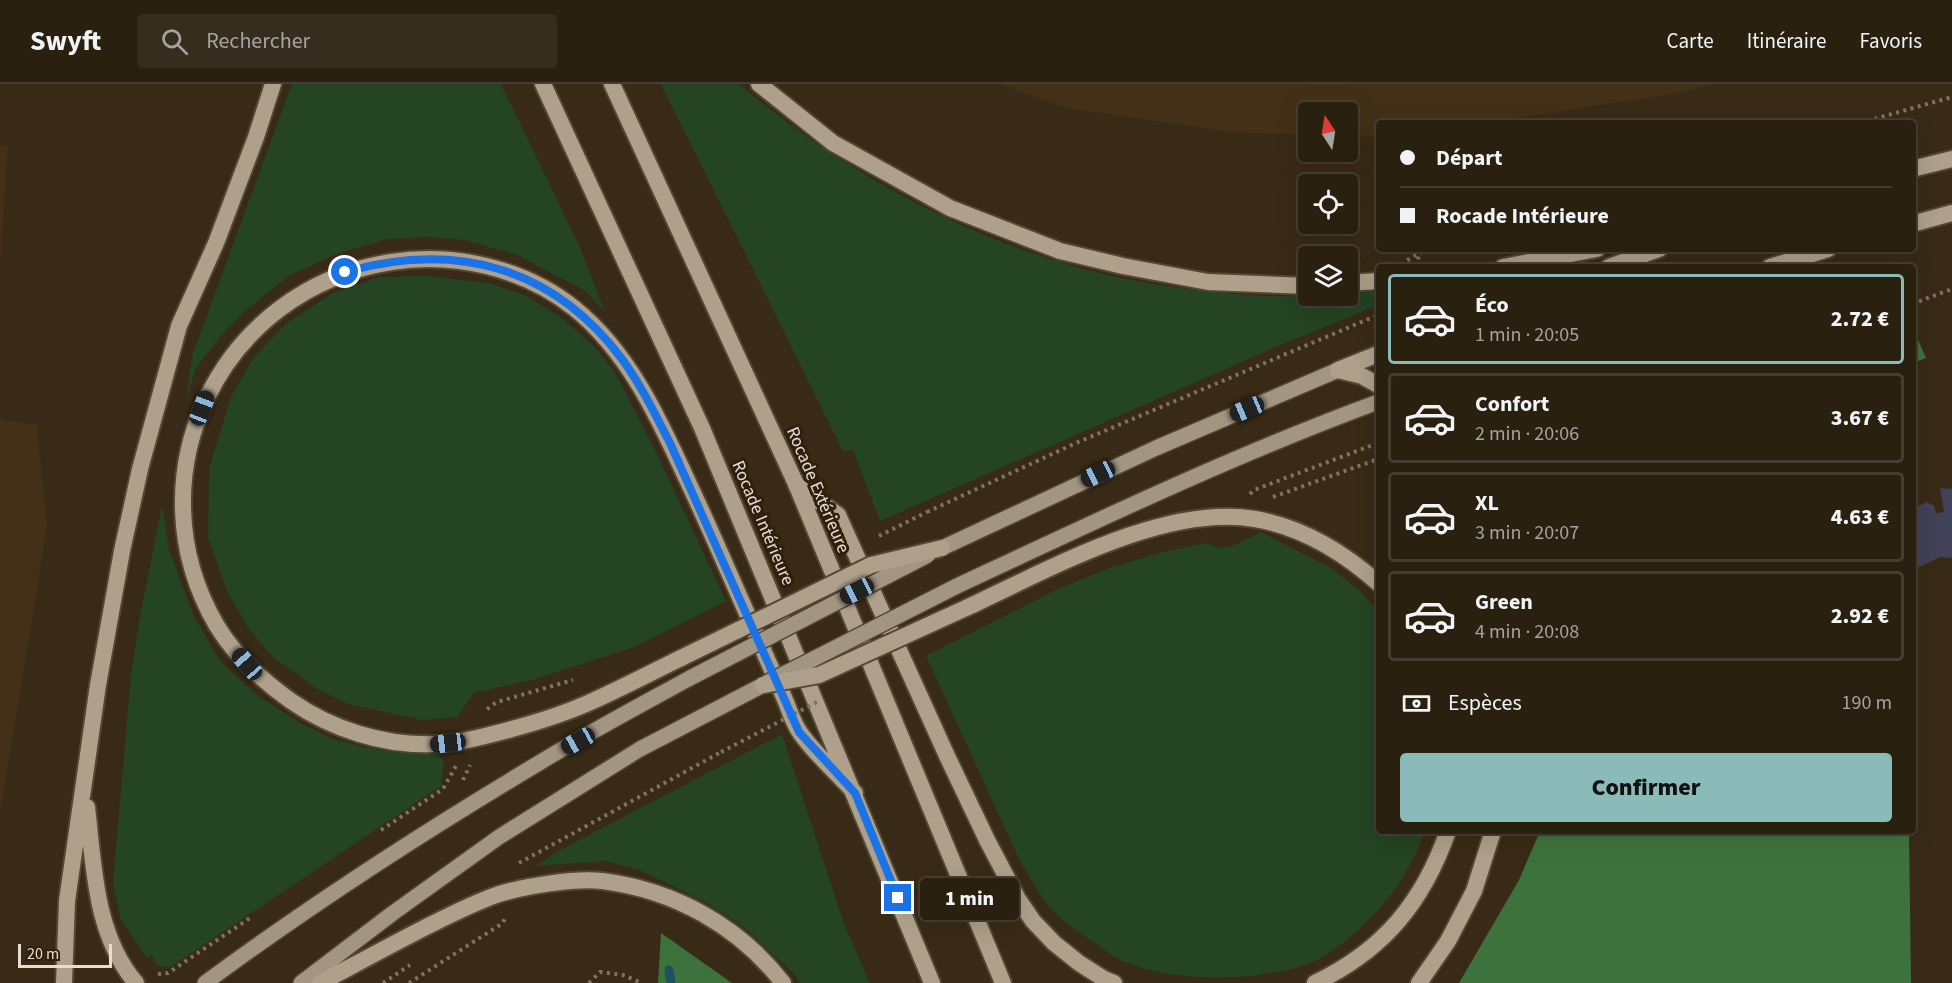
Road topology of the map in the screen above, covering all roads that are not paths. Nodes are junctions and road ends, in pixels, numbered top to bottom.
1 (273, 84) edge
2 (543, 84) edge
3 (612, 84) edge
4 (759, 84) edge
5 (1952, 159) edge
6 (1916, 168) edge
7 (1952, 213) edge
8 (1916, 223) edge
9 (1581, 252) edge
10 (1651, 252) edge
11 (1818, 252) edge
12 (1519, 264) edge
13 (1617, 264) edge
14 (1780, 264) edge
15 (1376, 281) edge
16 (1358, 282) edge
17 (1298, 286) edge
18 (1376, 355) edge
19 (1338, 370) junction
20 (1376, 384) edge
21 (1376, 403) edge
22 (796, 484) junction
23 (942, 548) junction
24 (1376, 581) edge
25 (763, 685) junction
26 (84, 786) junction
27 (855, 793) junction
28 (1447, 834) edge
29 (1492, 834) edge
30 (64, 983) edge
31 (136, 983) edge
32 (205, 983) edge
33 (301, 983) edge
34 (320, 983) edge
35 (783, 983) edge
36 (932, 983) edge
37 (1003, 983) edge
38 (1114, 983) edge
39 (1315, 983) edge
40 (1419, 983) edge

1 - 26 highway
2 - 27 highway, Rocade Intérieure
3 - 22 highway, Rocade Extérieure
4 - 17 highway
5 - 6 highway
7 - 8 highway
9 - 12 highway
10 - 13 highway
11 - 14 highway
15 - 16 highway
18 - 19 highway
19 - 20 highway
19 - 23 main road
21 - 25 main road, bridge
22 - 37 highway, Rocade Extérieure
22 - 38 highway
23 - 27 highway, bridge
23 - 32 main road, bridge
24 - 25 highway, bridge
25 - 33 main road
26 - 30 highway
26 - 31 highway
27 - 36 highway, Rocade Intérieure
28 - 39 highway
29 - 40 highway
34 - 35 highway

